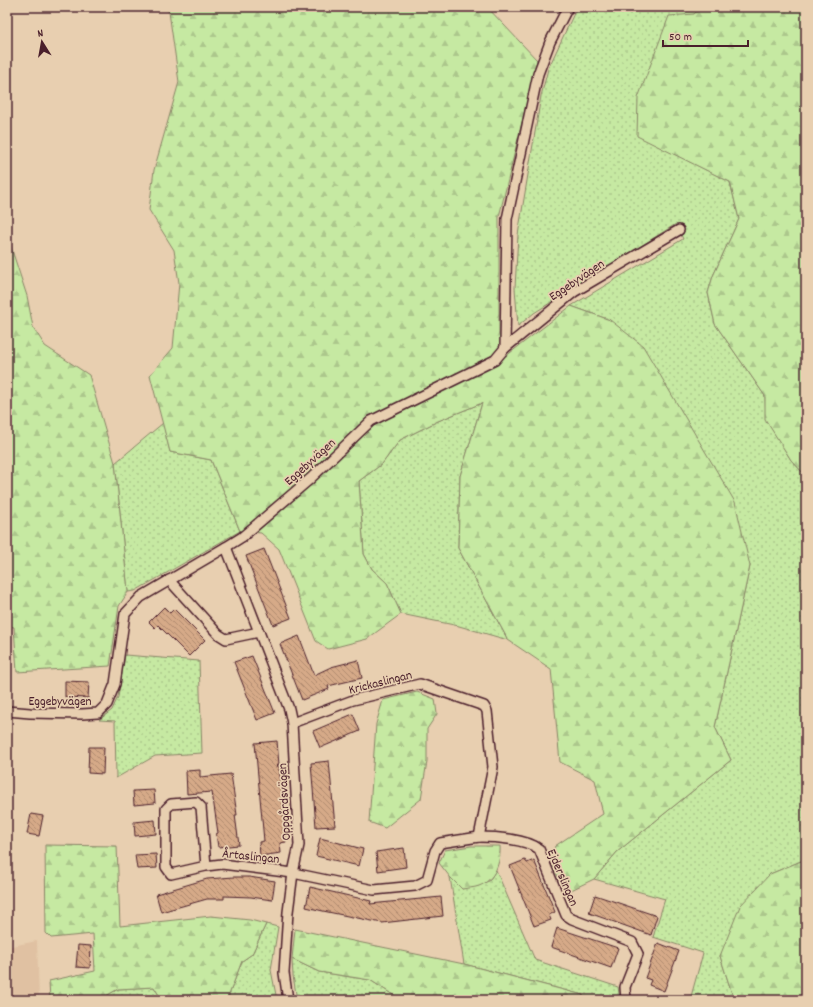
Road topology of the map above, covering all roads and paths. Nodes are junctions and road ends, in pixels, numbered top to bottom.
1 (568, 7) edge
2 (679, 230) dead end
3 (505, 348) junction
4 (226, 547) junction
5 (169, 580) junction
6 (259, 632) junction
7 (7, 711) edge
8 (292, 723) junction
9 (479, 837) junction
10 (206, 866) junction
11 (293, 872) junction
12 (288, 1000) edge
13 (626, 1000) edge

1 - 3 street
2 - 3 street, Eggebyvägen
3 - 4 street, Eggebyvägen
4 - 5 street, Eggebyvägen
4 - 6 street, Oppgårdsvägen
5 - 6 street
5 - 7 street, Eggebyvägen
6 - 8 street, Oppgårdsvägen
8 - 9 street, Krickaslingan
8 - 11 street, Oppgårdsvägen
9 - 11 street
9 - 13 street, Ejderslingan
10 - 10 street, Årtaslingan
10 - 11 street, Årtaslingan
11 - 12 street, Oppgårdsvägen

